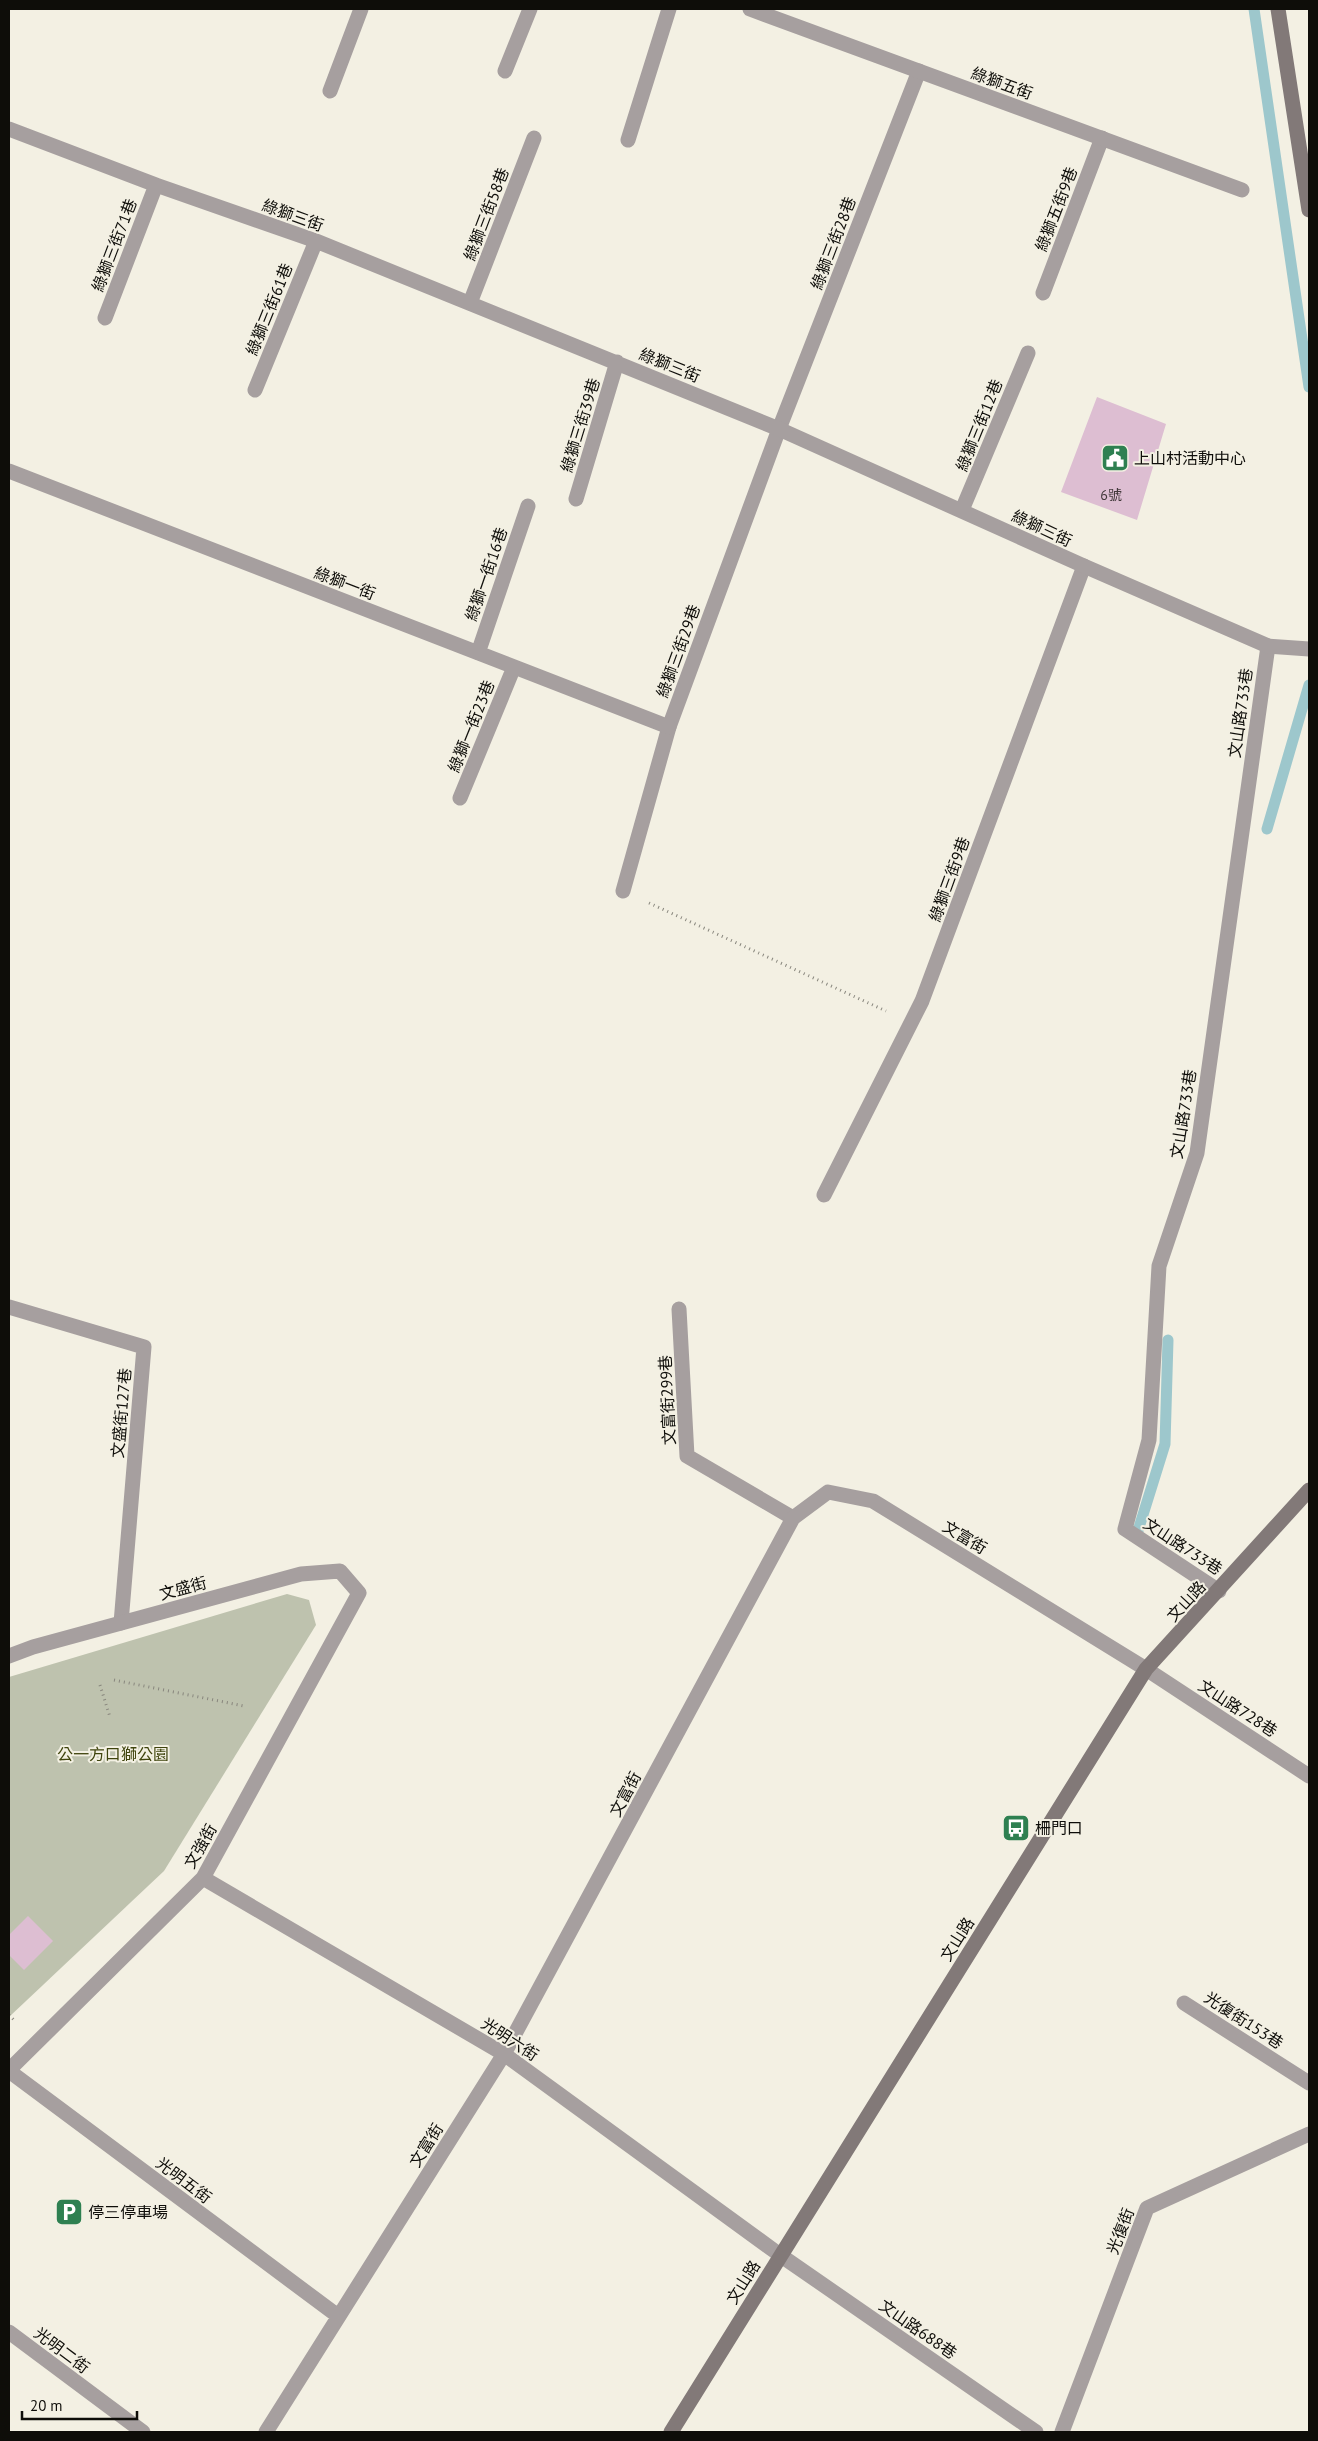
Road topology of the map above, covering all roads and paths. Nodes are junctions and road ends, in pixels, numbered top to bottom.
1 (361, 9) edge
2 (530, 9) edge
3 (669, 9) edge
4 (750, 9) edge
5 (1278, 9) edge
6 (505, 71) dead end
7 (918, 71) junction
8 (330, 91) dead end
9 (9, 129) edge
10 (534, 138) dead end
11 (1102, 138) junction
12 (628, 140) dead end
13 (156, 185) junction
14 (1242, 190) dead end
15 (1309, 210) edge
16 (316, 241) junction
17 (1043, 293) dead end
18 (470, 303) junction
19 (105, 318) dead end
20 (1028, 353) dead end
21 (617, 362) junction
22 (255, 390) dead end
23 (779, 428) junction
24 (9, 471) edge
25 (576, 499) dead end
26 (528, 506) dead end
27 (962, 510) junction
28 (1084, 566) junction
29 (1268, 646) junction
30 (1309, 649) edge
31 (478, 653) junction
32 (514, 667) junction
33 (668, 727) junction
34 (460, 798) dead end
35 (623, 891) joint
36 (911, 1022) junction
37 (824, 1195) dead end
38 (9, 1307) edge
39 (680, 1308) dead end
40 (1309, 1490) edge
41 (793, 1518) junction
42 (1219, 1591) junction
43 (359, 1593) joint
44 (121, 1623) junction
45 (9, 1656) edge
46 (1146, 1669) junction
47 (114, 1680) dead end
48 (100, 1685) dead end
49 (244, 1706) dead end
50 (110, 1717) dead end
51 (1309, 1776) edge
52 (203, 1878) junction
53 (1184, 2003) dead end
54 (504, 2054) junction
55 (9, 2071) edge
56 (1309, 2083) edge
57 (1309, 2134) edge
58 (780, 2256) junction
59 (338, 2316) junction
60 (9, 2332) edge
61 (143, 2432) edge
62 (266, 2432) edge
63 (670, 2432) edge
64 (1036, 2432) edge
65 (1062, 2432) edge

1 - 8 street
2 - 6 street
3 - 12 street
4 - 7 street, 綠獅五街
5 - 15 main road
7 - 11 street, 綠獅五街
7 - 23 street, 綠獅三街28巷
9 - 13 street, 綠獅三街
10 - 18 street, 綠獅三街58巷
11 - 14 street, 綠獅五街
11 - 17 street, 綠獅五街9巷
13 - 16 street, 綠獅三街
13 - 19 street, 綠獅三街71巷
16 - 18 street, 綠獅三街
16 - 22 street, 綠獅三街61巷
18 - 21 street, 綠獅三街
20 - 27 street, 綠獅三街12巷
21 - 23 street, 綠獅三街
21 - 25 street, 綠獅三街39巷
23 - 27 street, 綠獅三街
23 - 33 street, 綠獅三街29巷
24 - 31 street, 綠獅一街
26 - 31 street, 綠獅一街16巷
27 - 28 street, 綠獅三街
28 - 29 street, 綠獅三街
28 - 36 street, 綠獅三街9巷
29 - 30 street, 綠獅三街
29 - 42 street, 文山路733巷
31 - 32 street, 綠獅一街
32 - 33 street, 綠獅一街
32 - 34 street, 綠獅一街23巷
33 - 35 street, 綠獅三街29巷
35 - 36 path
36 - 37 street, 綠獅三街9巷
38 - 44 street, 文盛街127巷
39 - 41 street, 文富街299巷
40 - 42 main road, 文山路
41 - 46 street, 文富街
41 - 54 street, 文富街
42 - 46 main road, 文山路
43 - 44 street, 文盛街
43 - 52 street, 文強街
44 - 45 street, 文盛街
46 - 51 street, 文山路728巷
46 - 58 main road, 文山路
47 - 49 path
48 - 50 path
52 - 54 street, 光明六街
52 - 55 street, 文強街
53 - 56 street, 光復街153巷
54 - 58 street, 光明六街
54 - 59 street, 文富街
55 - 59 street, 光明五街
57 - 65 street, 光復街
58 - 63 main road, 文山路
58 - 64 street, 文山路688巷
59 - 62 street, 文富街
60 - 61 street, 光明二街

